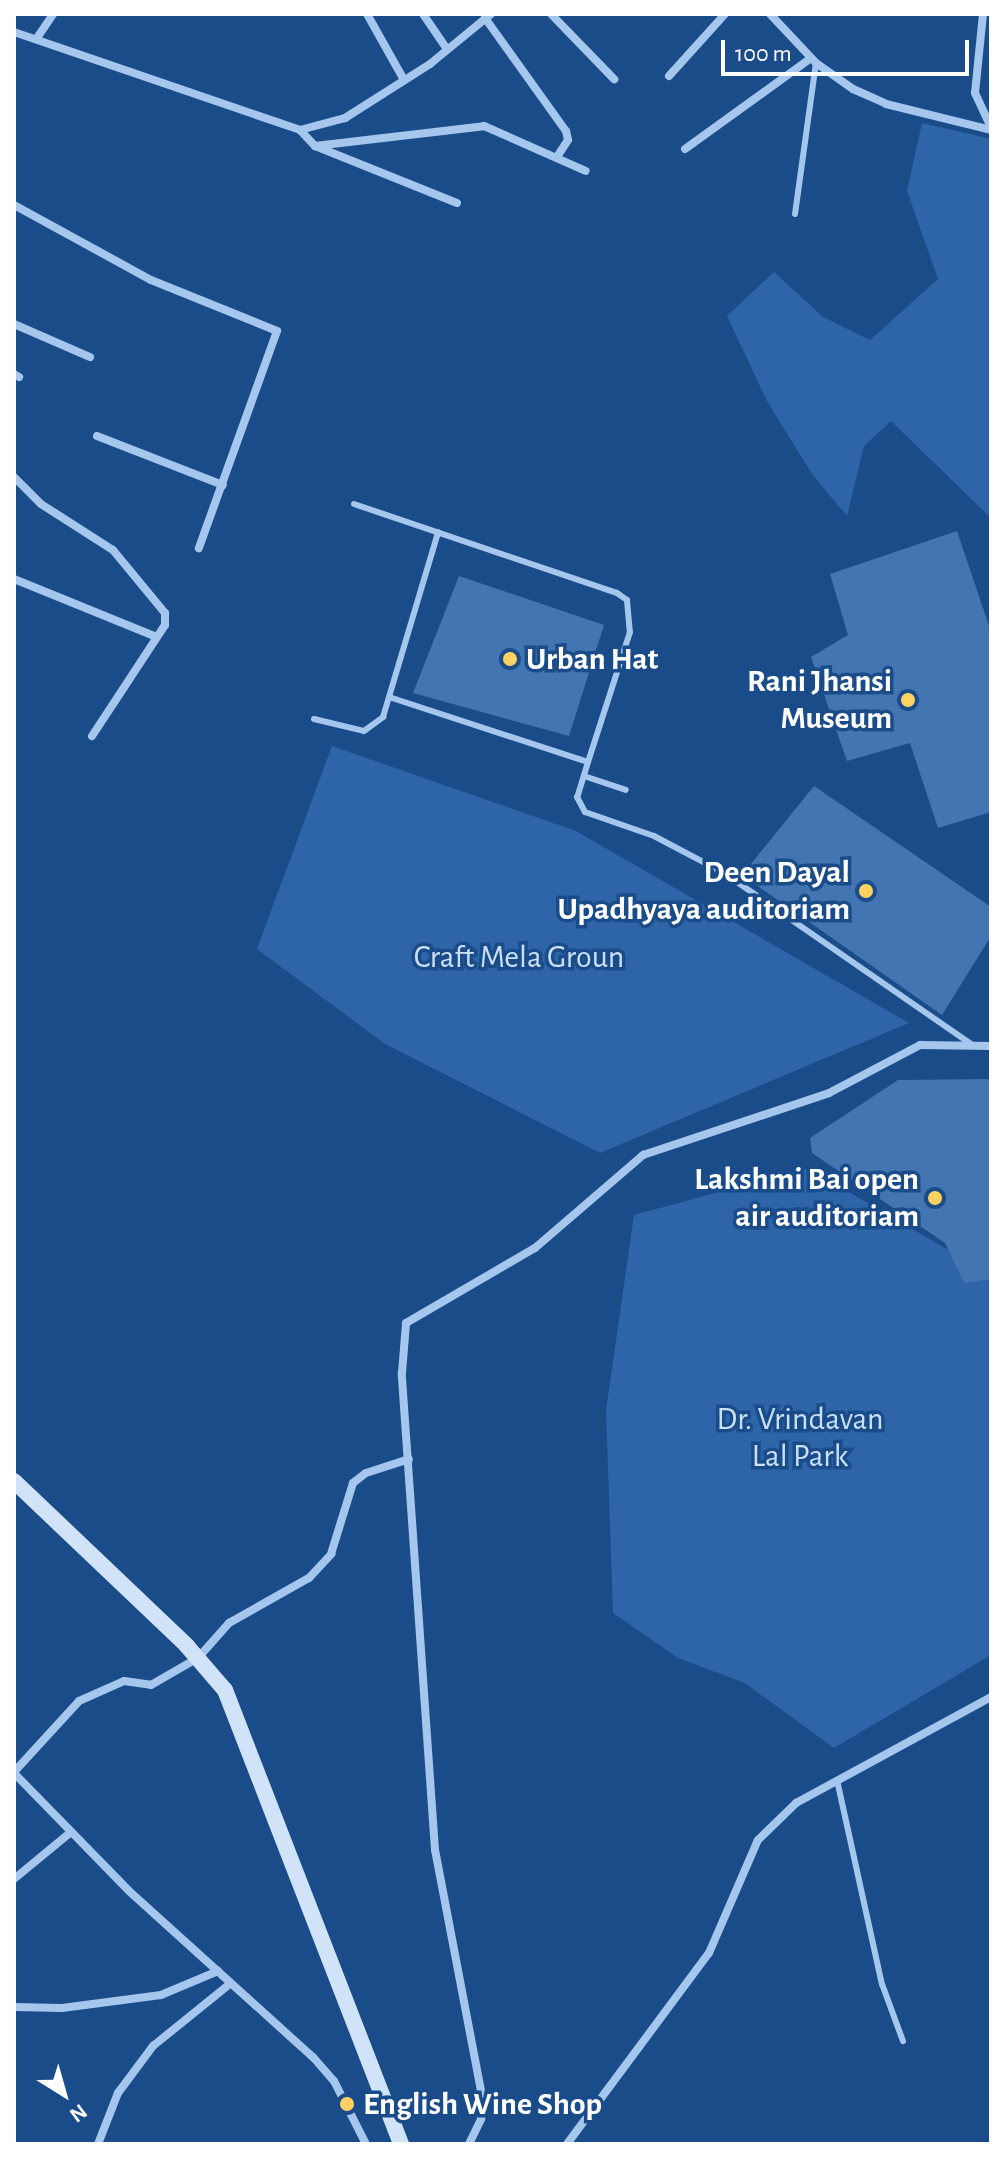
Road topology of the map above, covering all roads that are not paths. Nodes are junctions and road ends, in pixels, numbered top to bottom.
1 (53, 14) edge
2 (367, 14) edge
3 (423, 14) edge
4 (551, 14) edge
5 (725, 14) edge
6 (770, 14) edge
7 (983, 14) edge
8 (483, 17) edge
9 (14, 32) edge
10 (37, 38) junction
11 (447, 49) junction
12 (814, 61) junction
13 (669, 76) dead end
14 (614, 79) dead end
15 (404, 80) junction
16 (991, 129) edge
17 (300, 130) junction
18 (315, 146) junction
19 (685, 149) dead end
20 (557, 157) junction
21 (586, 171) dead end
22 (457, 203) dead end
23 (14, 205) edge
24 (795, 214) dead end
25 (14, 324) edge
26 (90, 357) dead end
27 (97, 436) dead end
28 (14, 477) edge
29 (223, 485) junction
30 (354, 504) dead end
31 (438, 532) junction
32 (199, 548) dead end
33 (14, 579) edge
34 (157, 637) junction
35 (389, 697) junction
36 (314, 719) dead end
37 (92, 736) dead end
38 (588, 762) junction
39 (584, 776) junction
40 (626, 790) dead end
41 (971, 1044) junction
42 (991, 1046) edge
43 (409, 1459) junction
44 (14, 1481) edge
45 (198, 1658) junction
46 (991, 1697) edge
47 (14, 1773) edge
48 (837, 1780) junction
49 (71, 1832) junction
50 (14, 1879) edge
51 (218, 1971) junction
52 (231, 1983) junction
53 (14, 2007) edge
54 (903, 2041) dead end
55 (98, 2144) edge
56 (366, 2144) edge
57 (401, 2144) edge
58 (469, 2144) edge
59 (567, 2144) edge

1 - 10 street
2 - 15 street
3 - 11 street
4 - 14 street
5 - 13 street
6 - 12 street
7 - 16 street
8 - 11 street
8 - 20 street
9 - 10 street
10 - 17 street
11 - 15 street
12 - 16 street
12 - 19 street
12 - 24 lane
15 - 17 street
17 - 18 street
18 - 20 street
18 - 22 street
20 - 21 street
23 - 29 street
25 - 26 street
27 - 29 street
28 - 34 street
29 - 32 street
30 - 31 lane
31 - 35 lane
31 - 38 lane
33 - 34 street
34 - 37 street
35 - 36 lane
35 - 38 lane
38 - 39 lane
39 - 40 lane
39 - 41 lane
41 - 42 street
41 - 43 street
43 - 45 street
43 - 58 street
44 - 45 street
45 - 47 street
45 - 57 street
46 - 48 street
47 - 49 street
48 - 54 lane
48 - 59 street
49 - 50 street
49 - 51 street
51 - 52 street
51 - 53 street
52 - 55 street
52 - 56 street

